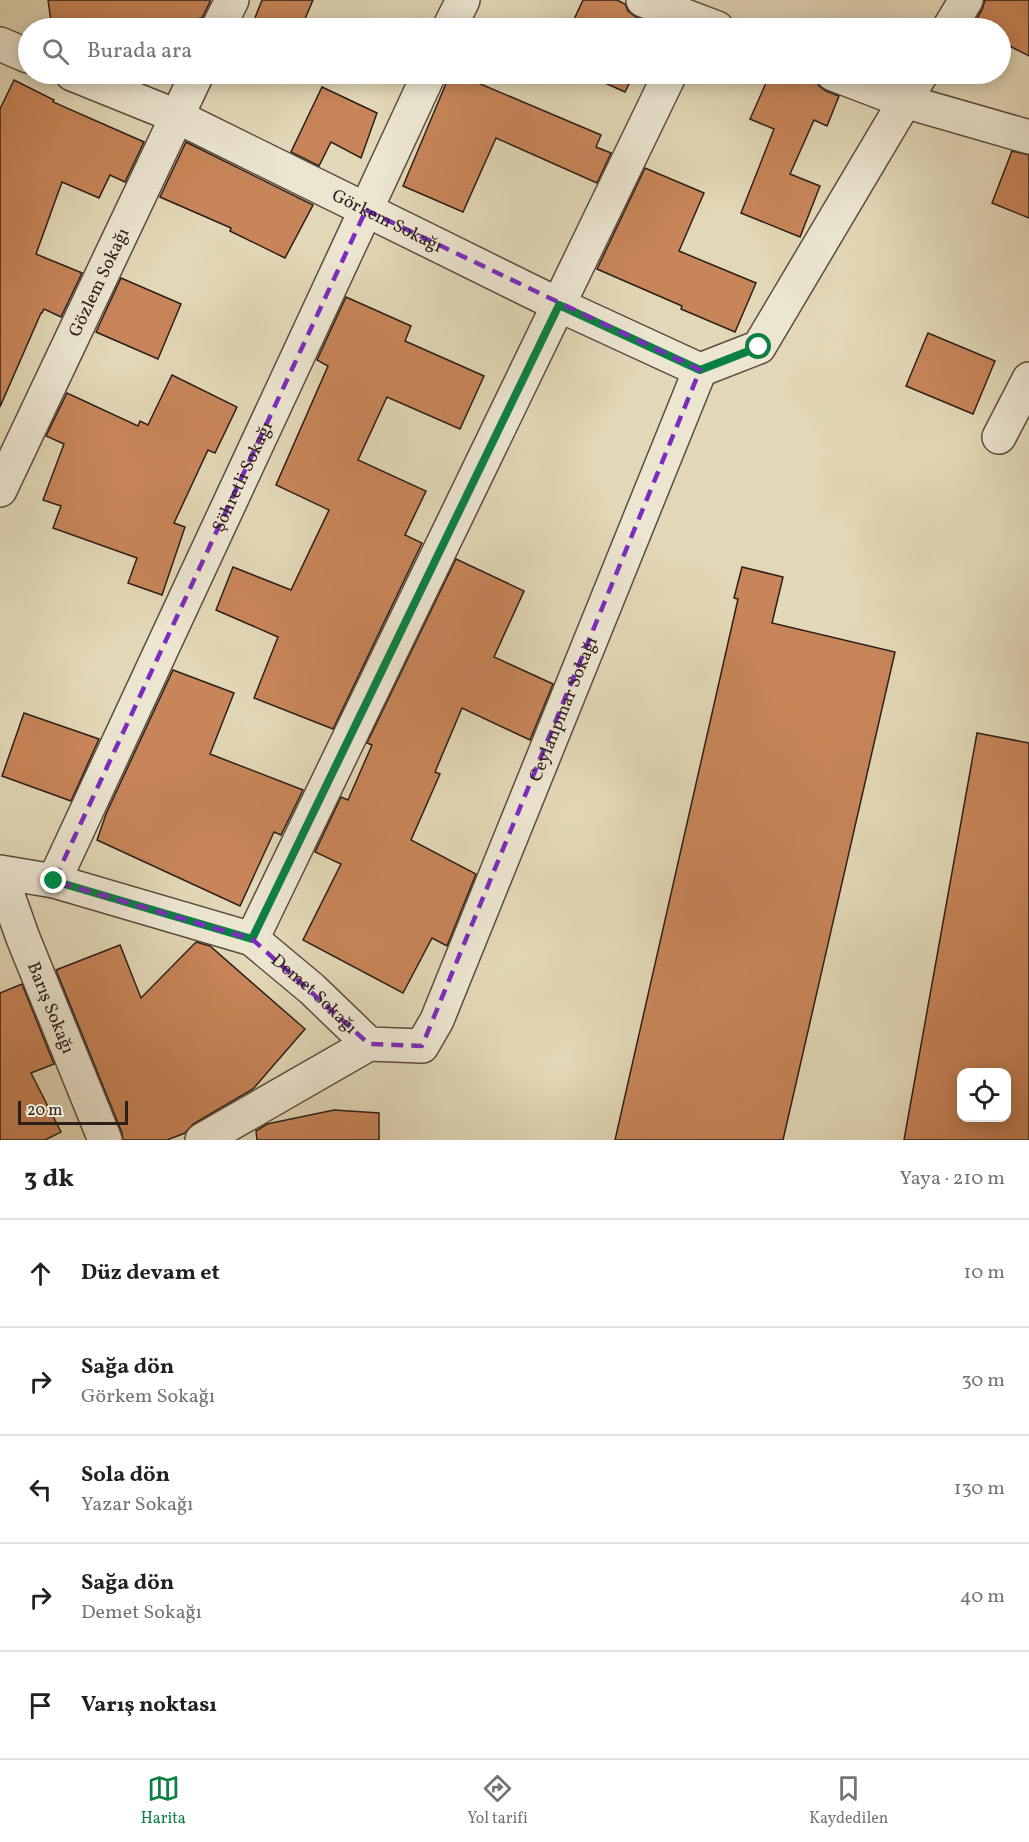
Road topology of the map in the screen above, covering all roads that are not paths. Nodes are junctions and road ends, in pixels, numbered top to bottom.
1 (232, 0) edge
2 (463, 0) edge
3 (643, 0) edge
4 (966, 0) edge
5 (223, 18) edge
6 (454, 18) edge
7 (683, 18) edge
8 (955, 18) edge
9 (0, 44) edge
10 (18, 52) edge
11 (97, 84) edge
12 (191, 84) edge
13 (424, 84) edge
14 (665, 84) edge
15 (859, 84) edge
16 (915, 84) edge
17 (904, 101) junction
18 (176, 116) junction
19 (1029, 137) edge
20 (366, 210) junction
21 (559, 305) junction
22 (700, 370) junction
23 (1029, 379) edge
24 (999, 437) dead end
25 (0, 490) edge
26 (0, 873) edge
27 (54, 881) junction
28 (252, 939) junction
29 (12, 944) edge
30 (369, 1044) junction
31 (422, 1046) joint
32 (105, 1140) edge
33 (202, 1140) edge

1 - 5 street
2 - 6 street
3 - 7 street
4 - 8 street
9 - 10 street
11 - 18 street, Görkem Sokağı
12 - 18 street, Gözlem Sokağı
13 - 20 street, Şöhretli Sokağı
14 - 21 street
15 - 17 street
16 - 17 street
17 - 19 street
17 - 22 street
18 - 20 street, Görkem Sokağı
18 - 25 street, Gözlem Sokağı
20 - 21 street, Görkem Sokağı
20 - 27 street, Şöhretli Sokağı
21 - 22 street, Görkem Sokağı
21 - 28 street
22 - 31 street, Ceylanpınar Sokağı
23 - 24 street
26 - 27 street, Demet Sokağı
26 - 29 street, Barış Sokağı
27 - 28 street, Demet Sokağı
28 - 30 street, Demet Sokağı
29 - 32 street, Barış Sokağı
30 - 31 street, Demet Sokağı
30 - 33 street

